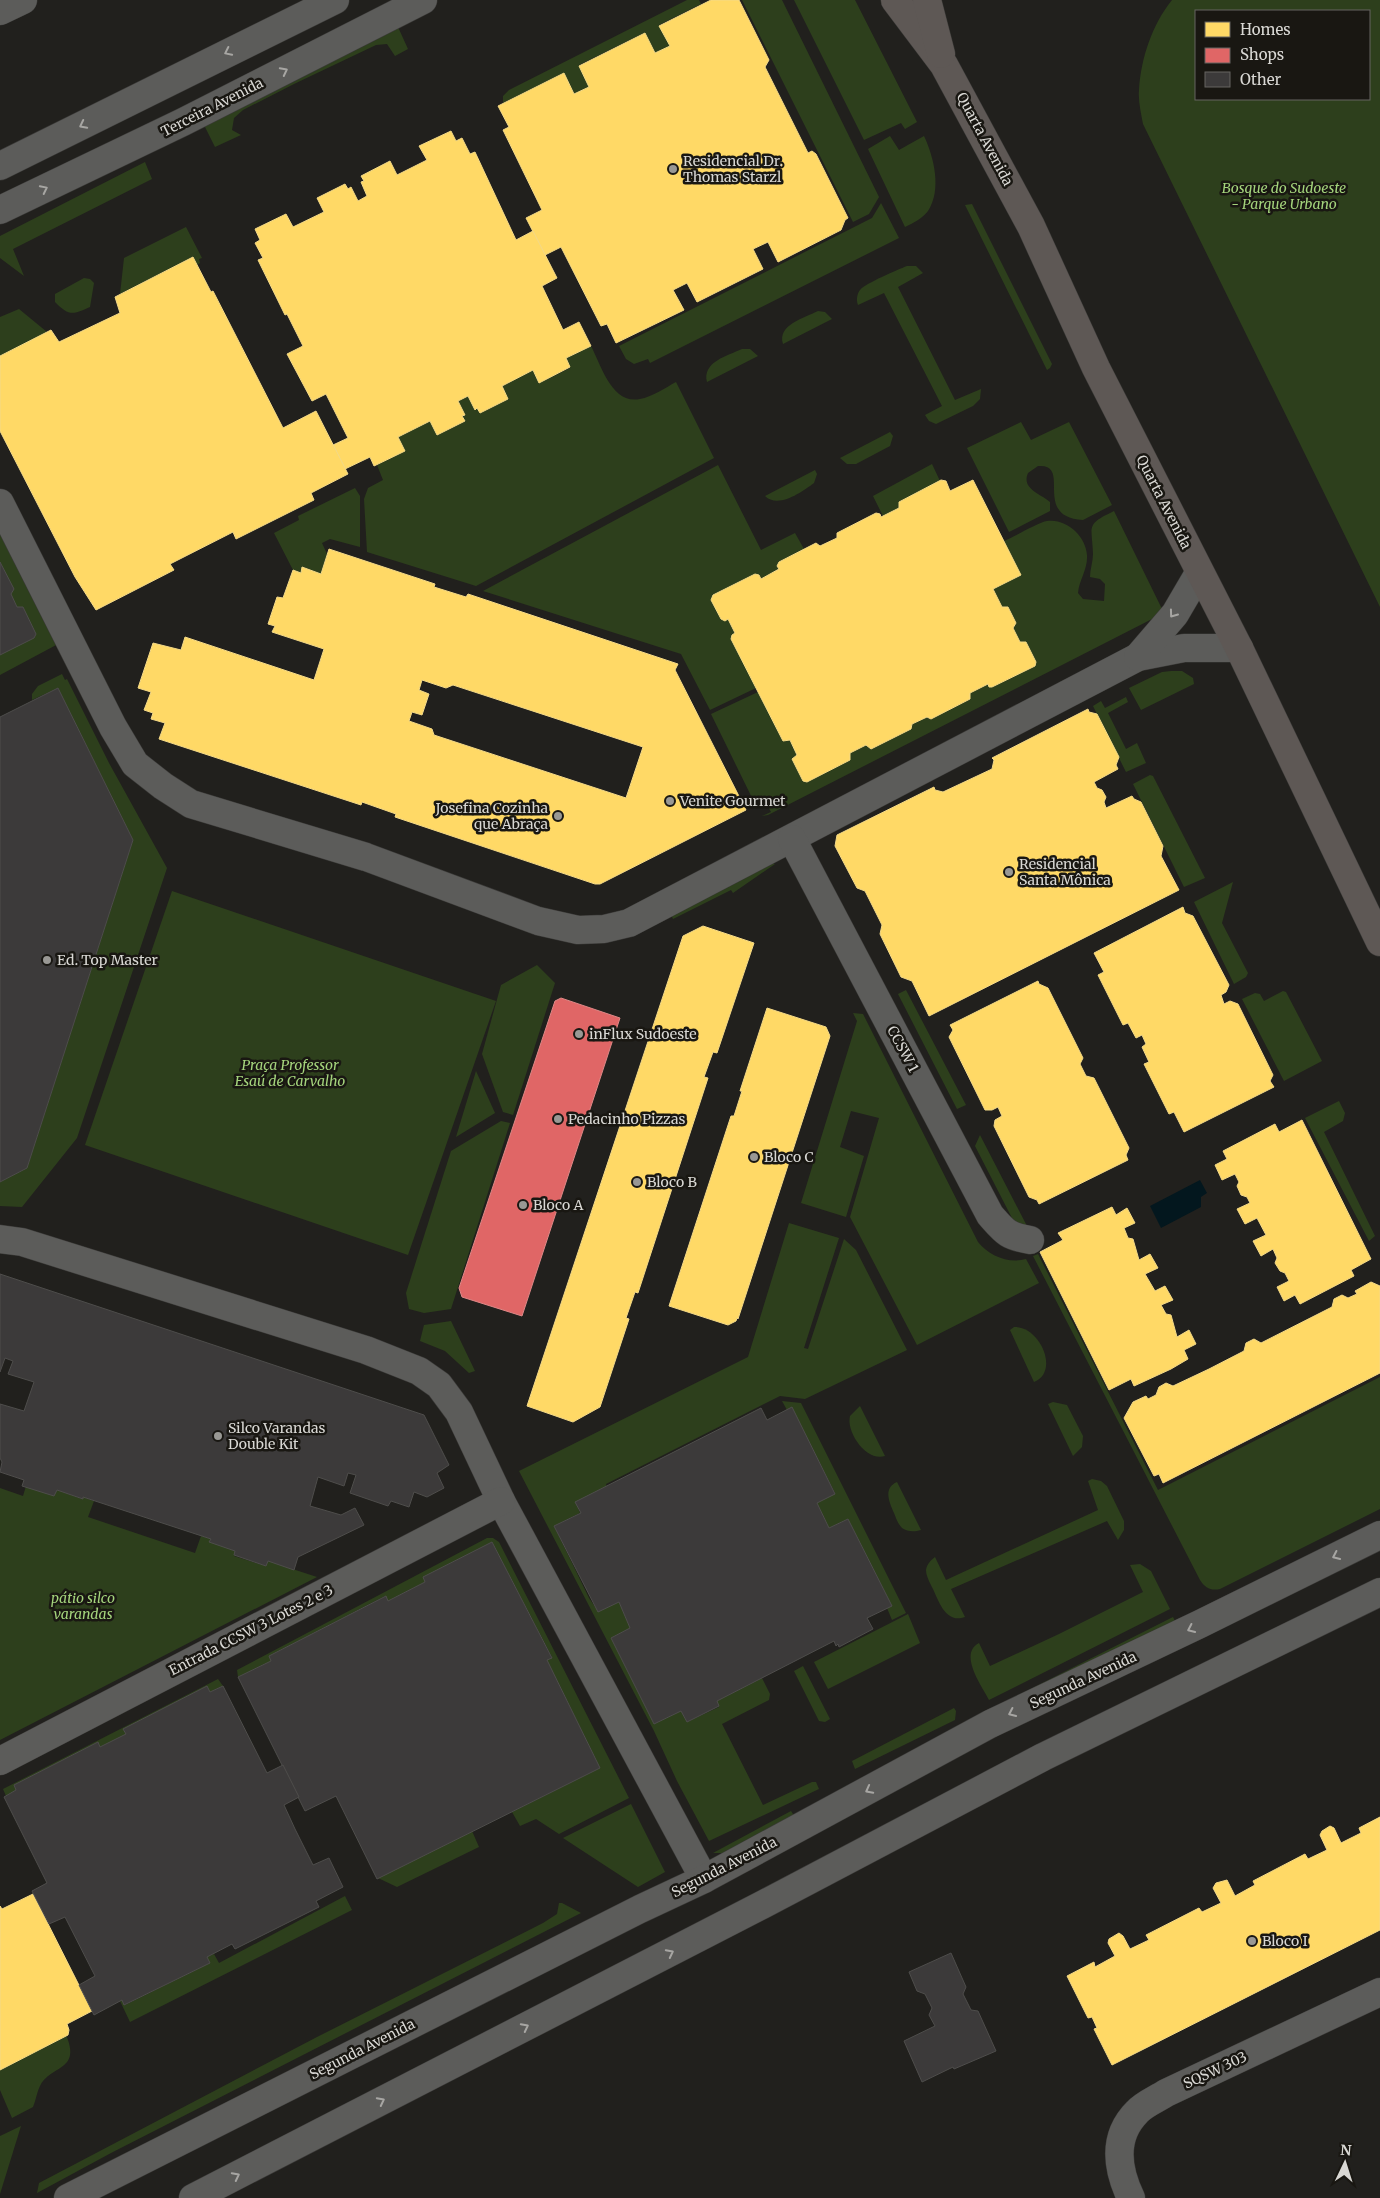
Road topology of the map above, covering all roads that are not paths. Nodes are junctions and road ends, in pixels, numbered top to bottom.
1 (23, 0) edge
2 (334, 0) edge
3 (423, 0) edge
4 (895, 0) edge
5 (927, 0) edge
6 (0, 11) edge
7 (944, 65) junction
8 (0, 166) edge
9 (0, 210) edge
10 (0, 503) edge
11 (1199, 573) junction
12 (1239, 648) junction
13 (1138, 657) junction
14 (792, 839) junction
15 (1380, 942) edge
16 (0, 1239) edge
17 (1030, 1240) dead end
18 (501, 1501) junction
19 (1380, 1535) edge
20 (1380, 1592) edge
21 (0, 1761) edge
22 (704, 1880) junction
23 (1380, 1992) edge
24 (68, 2198) edge
25 (193, 2198) edge
26 (1131, 2198) edge

1 - 6 street
2 -> 8 street
9 -> 3 street, Terceira Avenida
4 - 7 main road, Quarta Avenida
5 - 7 main road, Quarta Avenida
7 - 11 main road, Quarta Avenida
10 - 14 street
11 - 12 main road, Quarta Avenida
11 -> 13 street
12 - 13 street
12 - 15 main road, Quarta Avenida
13 - 14 street
14 - 17 street, CCSW 1
16 - 18 street
18 - 21 street, Entrada CCSW 3 Lotes 2 e 3
18 - 22 street
19 -> 22 street, Segunda Avenida
25 -> 20 street
22 - 24 street, Segunda Avenida
23 - 26 street, SQSW 303

